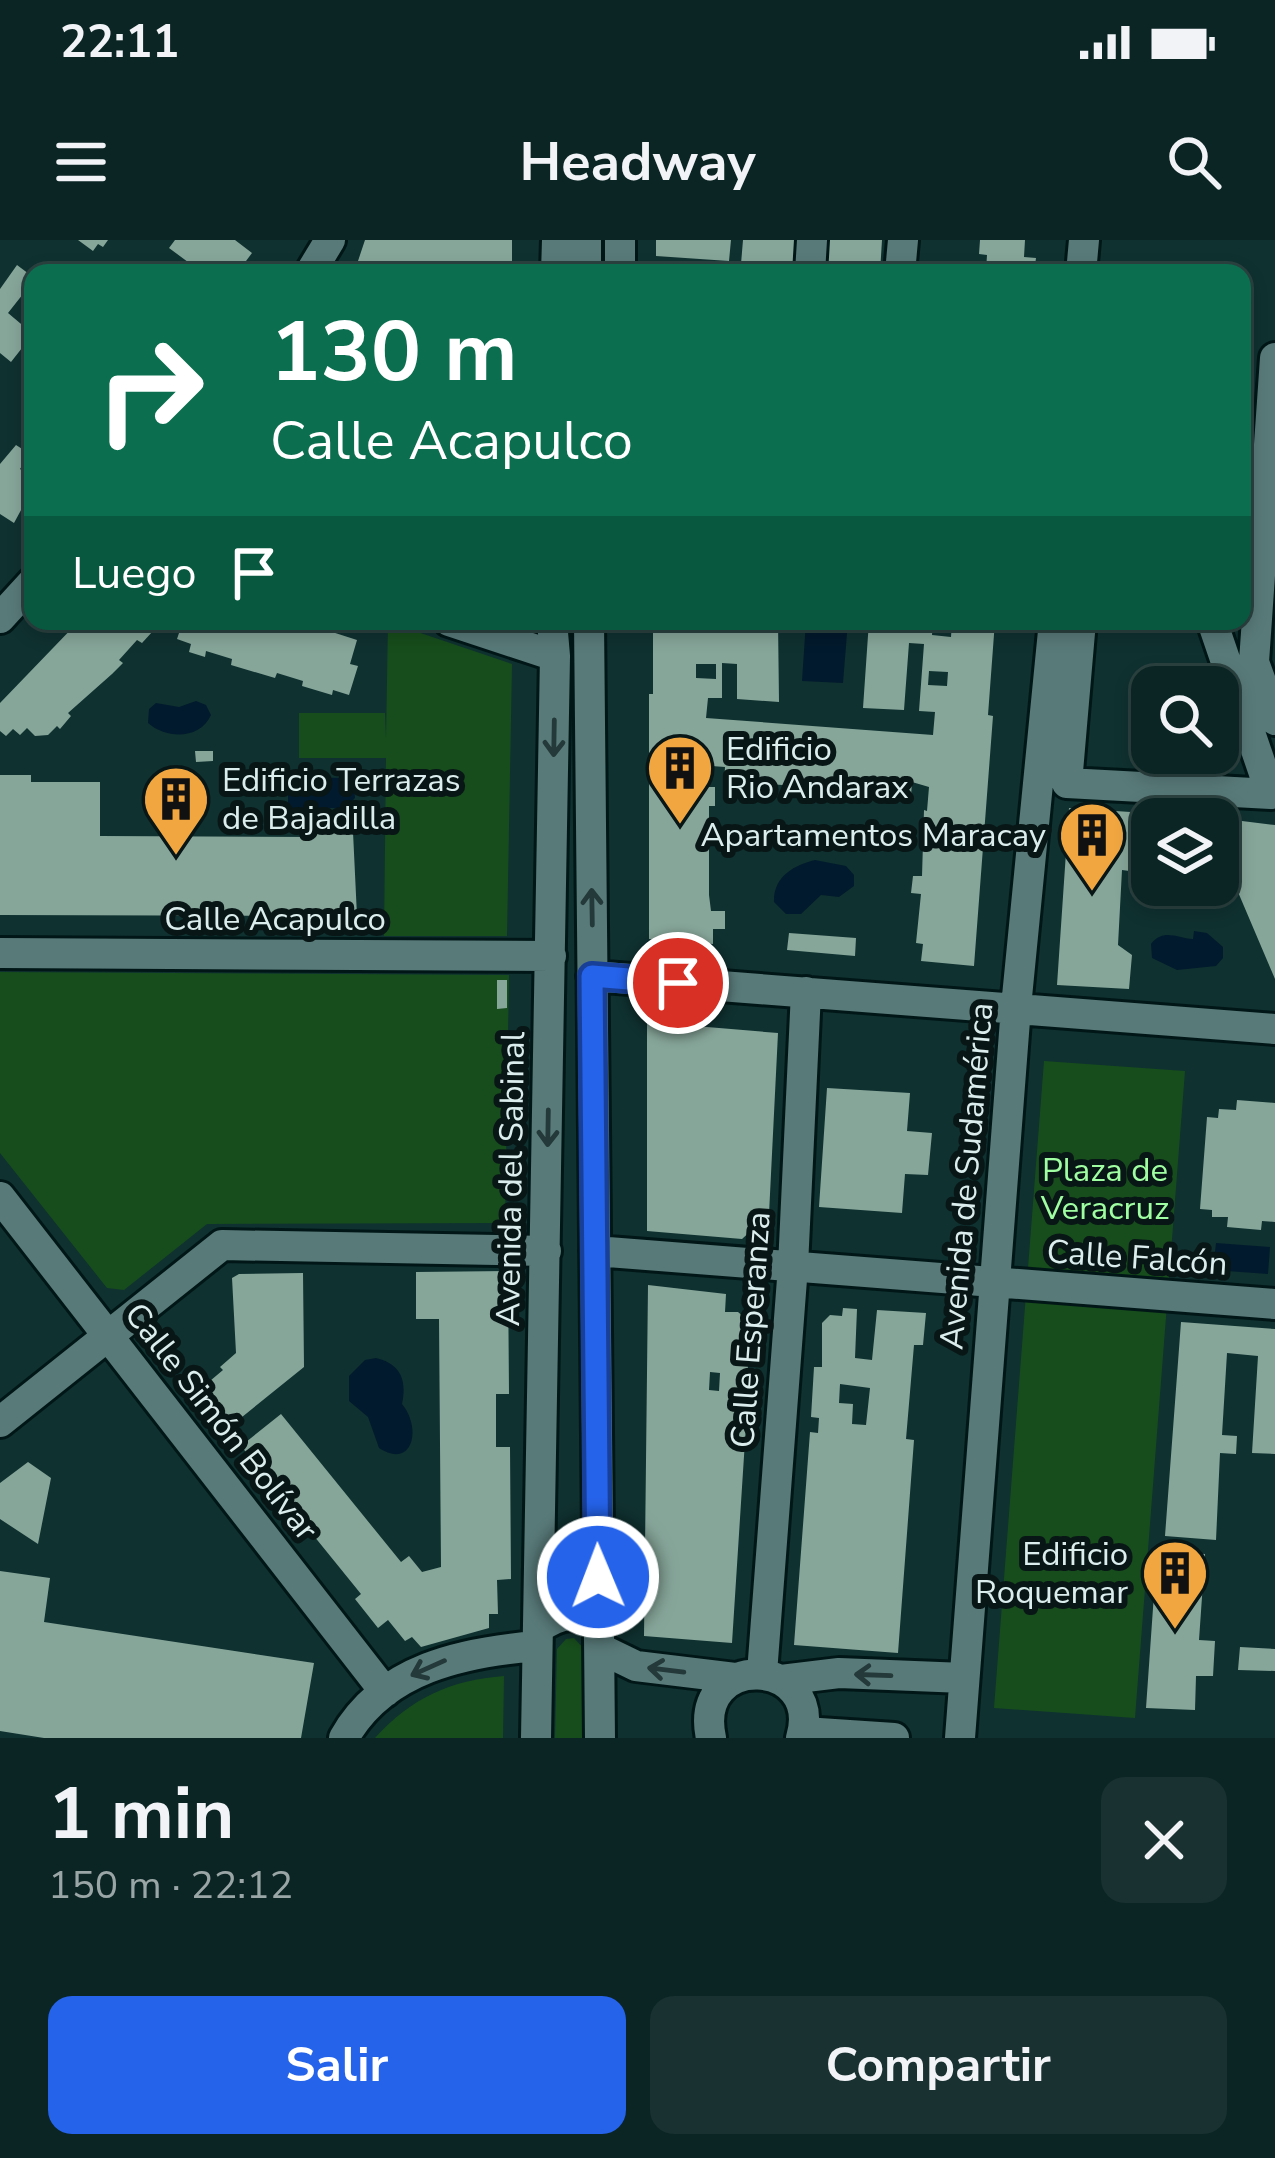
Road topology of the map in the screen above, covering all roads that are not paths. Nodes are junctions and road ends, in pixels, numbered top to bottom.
1 (1275, 358) edge
2 (1254, 470) edge
3 (24, 592) edge
4 (0, 618) edge
5 (476, 630) edge
6 (553, 630) edge
7 (589, 630) edge
8 (1053, 630) edge
9 (1080, 630) edge
10 (1215, 630) edge
11 (555, 656) junction
12 (1275, 720) edge
13 (0, 953) edge
14 (550, 956) junction
15 (592, 976) junction
16 (806, 992) junction
17 (1016, 1007) junction
18 (1275, 1029) edge
19 (0, 1197) edge
20 (546, 1251) junction
21 (595, 1251) junction
22 (793, 1266) junction
23 (995, 1284) junction
24 (1275, 1304) edge
25 (107, 1335) junction
26 (0, 1422) edge
27 (600, 1636) junction
28 (538, 1637) junction
29 (759, 1677) junction
30 (964, 1678) junction
31 (385, 1692) junction
32 (803, 1735) edge
33 (344, 1738) edge
34 (536, 1738) edge
35 (600, 1738) edge
36 (711, 1738) edge
37 (894, 1738) edge
38 (960, 1738) edge

1 - 2 street
2 - 12 street
3 - 4 street
5 - 11 street
6 - 11 street, Avenida del Sabinal
15 -> 7 street
8 - 17 street, Avenida de Sudamérica
9 - 10 street
11 -> 14 street, Avenida del Sabinal
13 - 14 street, Calle Acapulco
14 -> 20 street, Avenida del Sabinal
15 - 16 street
15 - 21 street
16 - 17 street
16 - 22 street, Calle Esperanza
17 - 18 street
17 - 23 street, Avenida de Sudamérica
19 - 25 street, Calle Simón Bolívar
20 - 25 street
20 - 28 street, Avenida del Sabinal
21 - 22 street, Calle Falcón
21 - 27 street
22 - 23 street, Calle Falcón
22 - 29 street, Calle Esperanza
23 - 24 street, Calle Falcón
23 - 30 street, Avenida de Sudamérica
25 - 26 street
25 - 31 street, Calle Simón Bolívar
27 - 28 street
29 -> 27 street
27 - 35 street
28 -> 31 street
28 - 34 street, Avenida del Sabinal
30 -> 29 street
29 - 32 street
29 - 36 street
30 - 38 street, Avenida de Sudamérica
31 - 33 street
32 - 37 street

